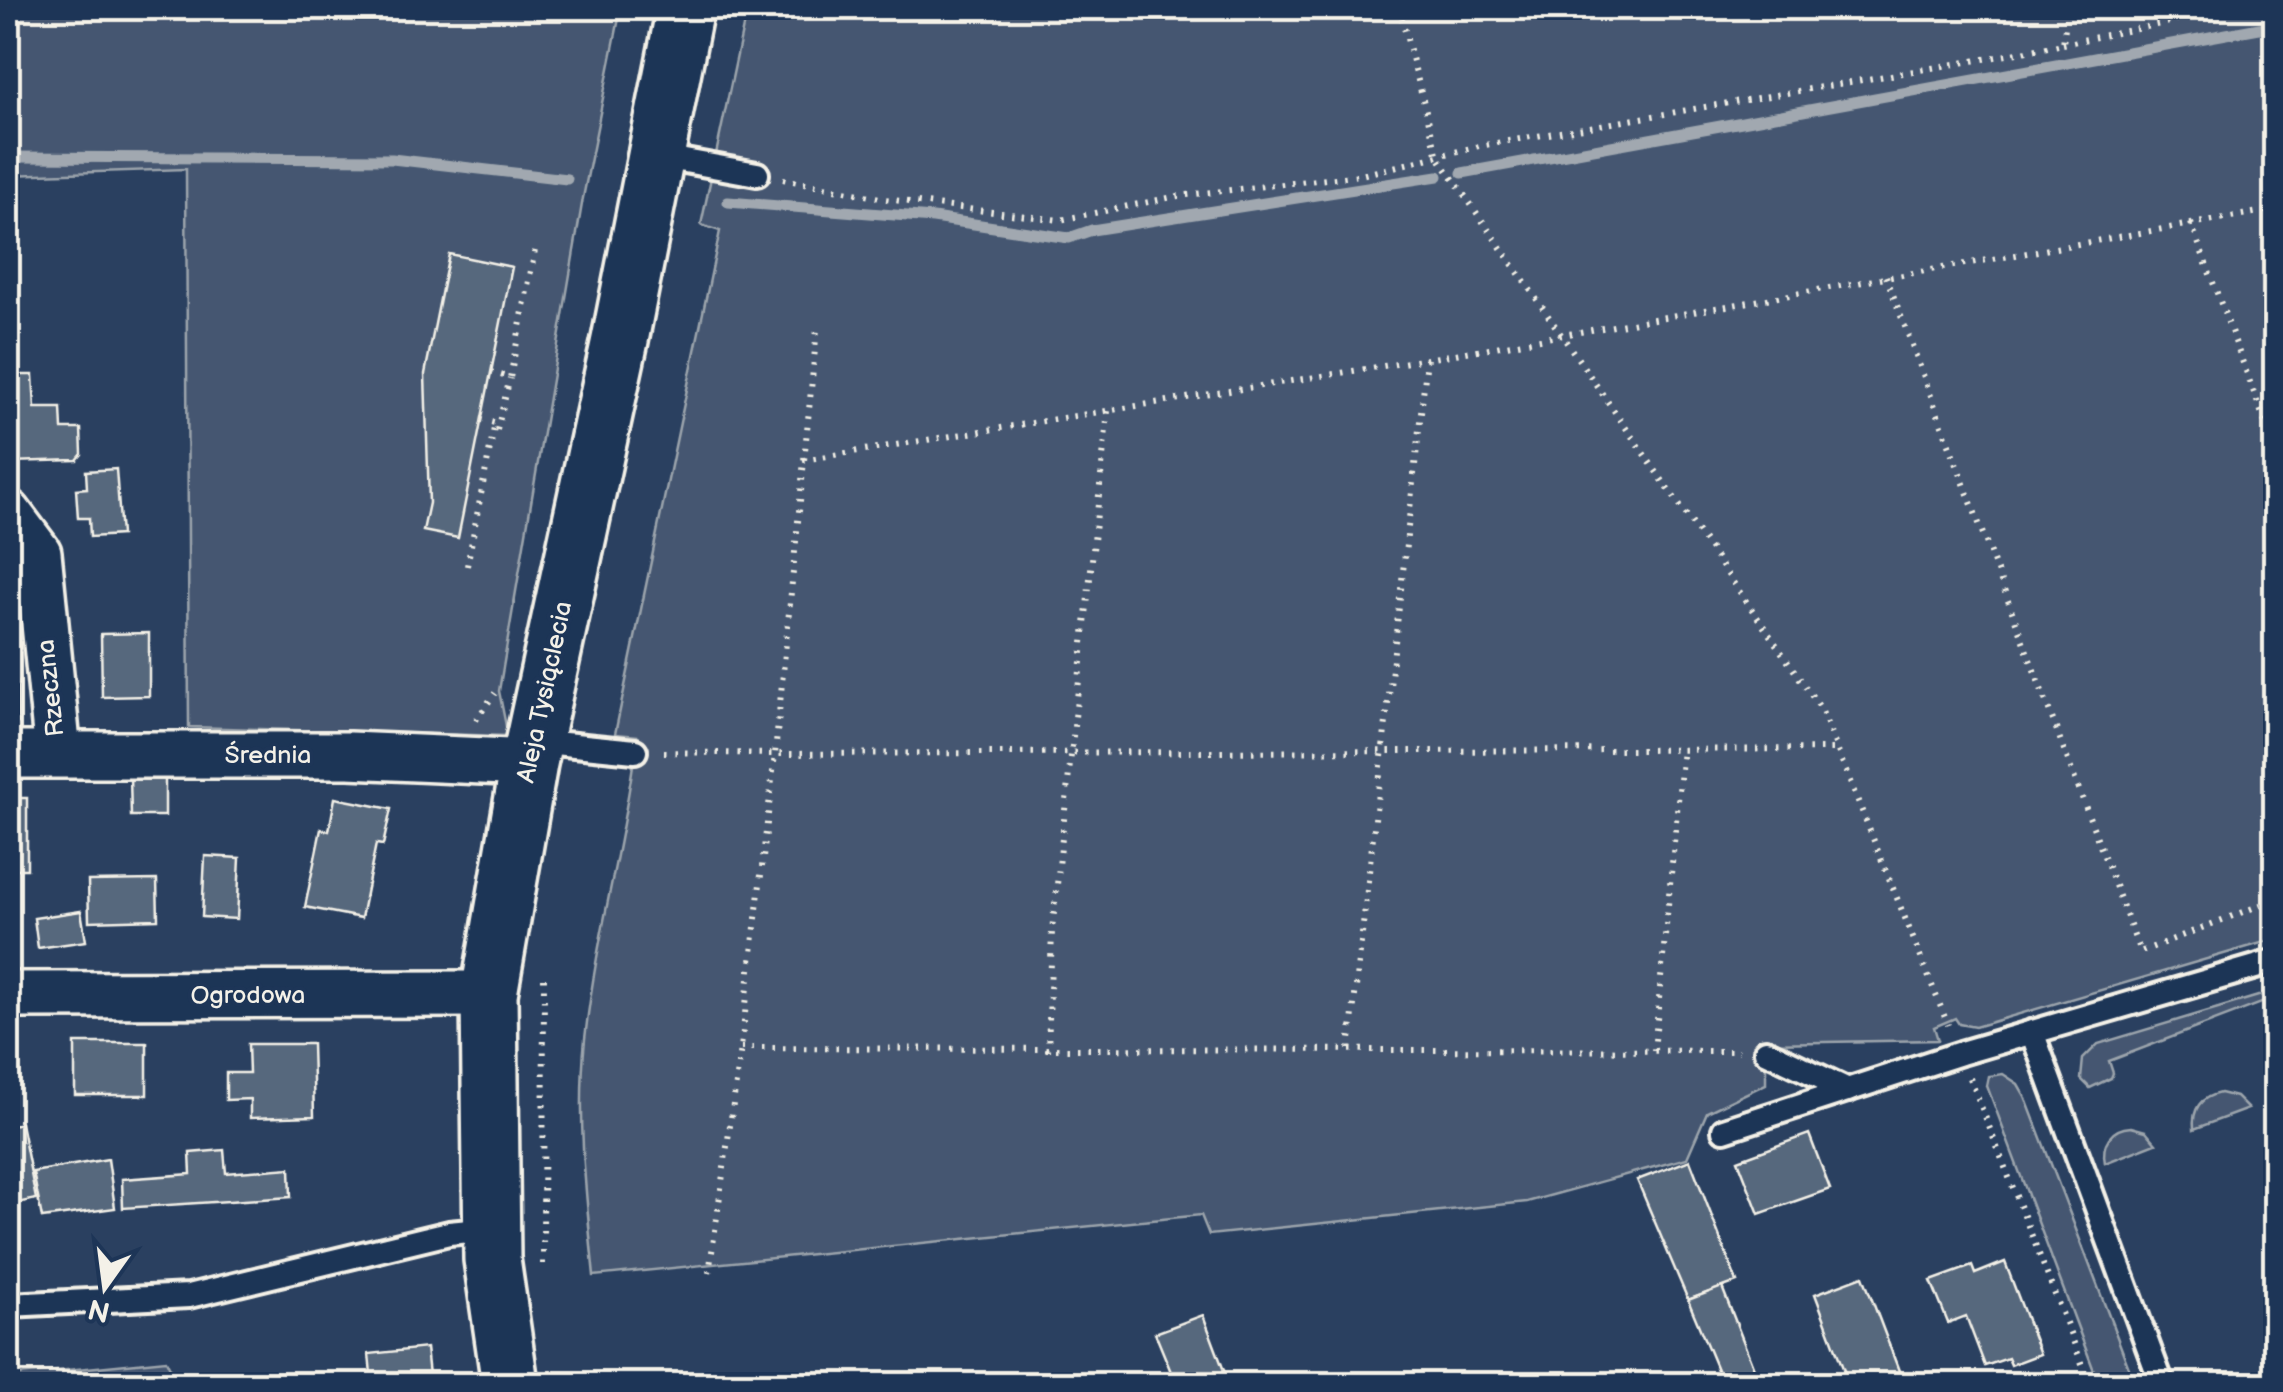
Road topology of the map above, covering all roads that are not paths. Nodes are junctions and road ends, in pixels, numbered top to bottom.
1 (680, 8) edge
2 (657, 156) junction
3 (757, 174) road end
4 (8, 513) edge
5 (635, 751) road end
6 (532, 752) junction
7 (8, 754) edge
8 (58, 754) junction
9 (2276, 962) edge
10 (8, 994) edge
11 (489, 994) junction
12 (2032, 1032) junction
13 (1766, 1051) road end
14 (1848, 1090) junction
15 (1724, 1130) dead end
16 (491, 1229) junction
17 (8, 1304) edge
18 (510, 1384) edge
19 (2162, 1384) edge

1 - 2 street, Aleja Tysiąclecia
2 - 3 lane
2 - 6 street, Aleja Tysiąclecia
4 - 8 street, Rzeczna
5 - 6 lane
6 - 8 street, Średnia
6 - 11 street, Aleja Tysiąclecia
7 - 8 street, Średnia
9 - 12 lane
10 - 11 street, Ogrodowa
11 - 16 street, Aleja Tysiąclecia
12 - 14 lane
12 - 19 lane
13 - 14 lane
14 - 15 lane
16 - 17 lane
16 - 18 street, Aleja Tysiąclecia

